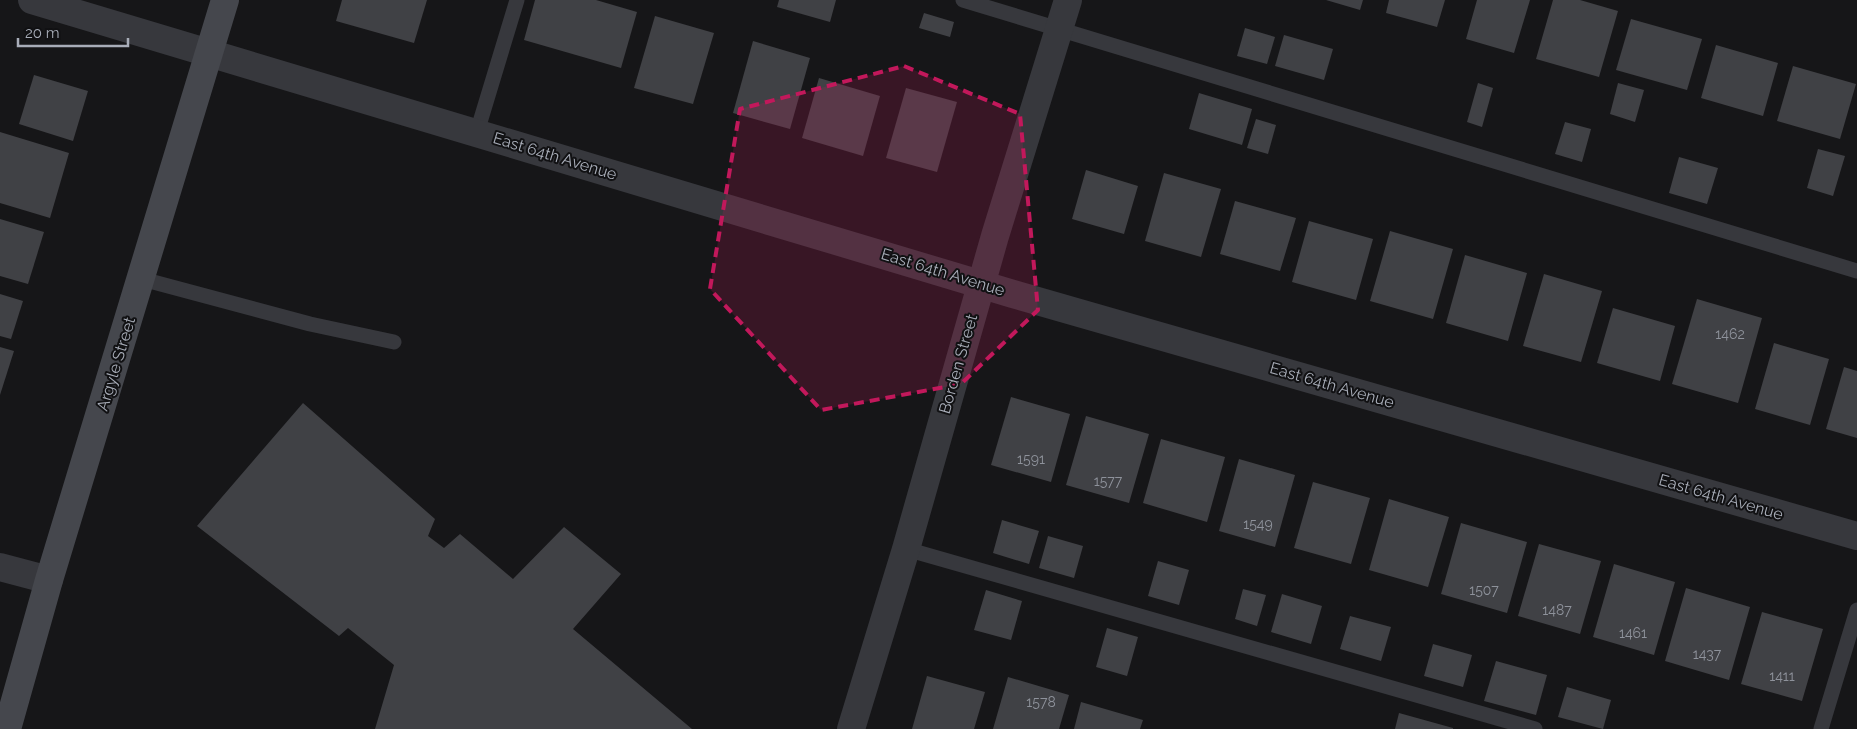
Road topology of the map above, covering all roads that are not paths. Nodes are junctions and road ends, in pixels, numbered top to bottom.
1 (32, 0) edge
2 (225, 0) edge
3 (517, 0) edge
4 (963, 0) edge
5 (1068, 0) edge
6 (1059, 29) junction
7 (209, 53) junction
8 (477, 132) junction
9 (1857, 270) edge
10 (142, 279) junction
11 (981, 284) junction
12 (394, 342) dead end
13 (1857, 536) edge
14 (906, 549) junction
15 (0, 567) edge
16 (49, 580) junction
17 (1857, 610) edge
18 (7, 729) edge
19 (851, 729) edge
20 (1535, 729) edge
21 (1821, 729) edge

1 - 7 street, East 64th Avenue
2 - 7 street, Argyle Street
3 - 8 lane
4 - 6 lane
5 - 6 street, Borden Street
6 - 9 lane
6 - 11 street, Borden Street
7 - 8 street, East 64th Avenue
7 - 10 street, Argyle Street
8 - 11 street, East 64th Avenue
10 - 12 lane
10 - 16 street, Argyle Street
11 - 13 street, East 64th Avenue
11 - 14 street, Borden Street
14 - 19 street, Borden Street
14 - 20 lane
15 - 16 street
16 - 18 street, Argyle Street
17 - 21 lane

